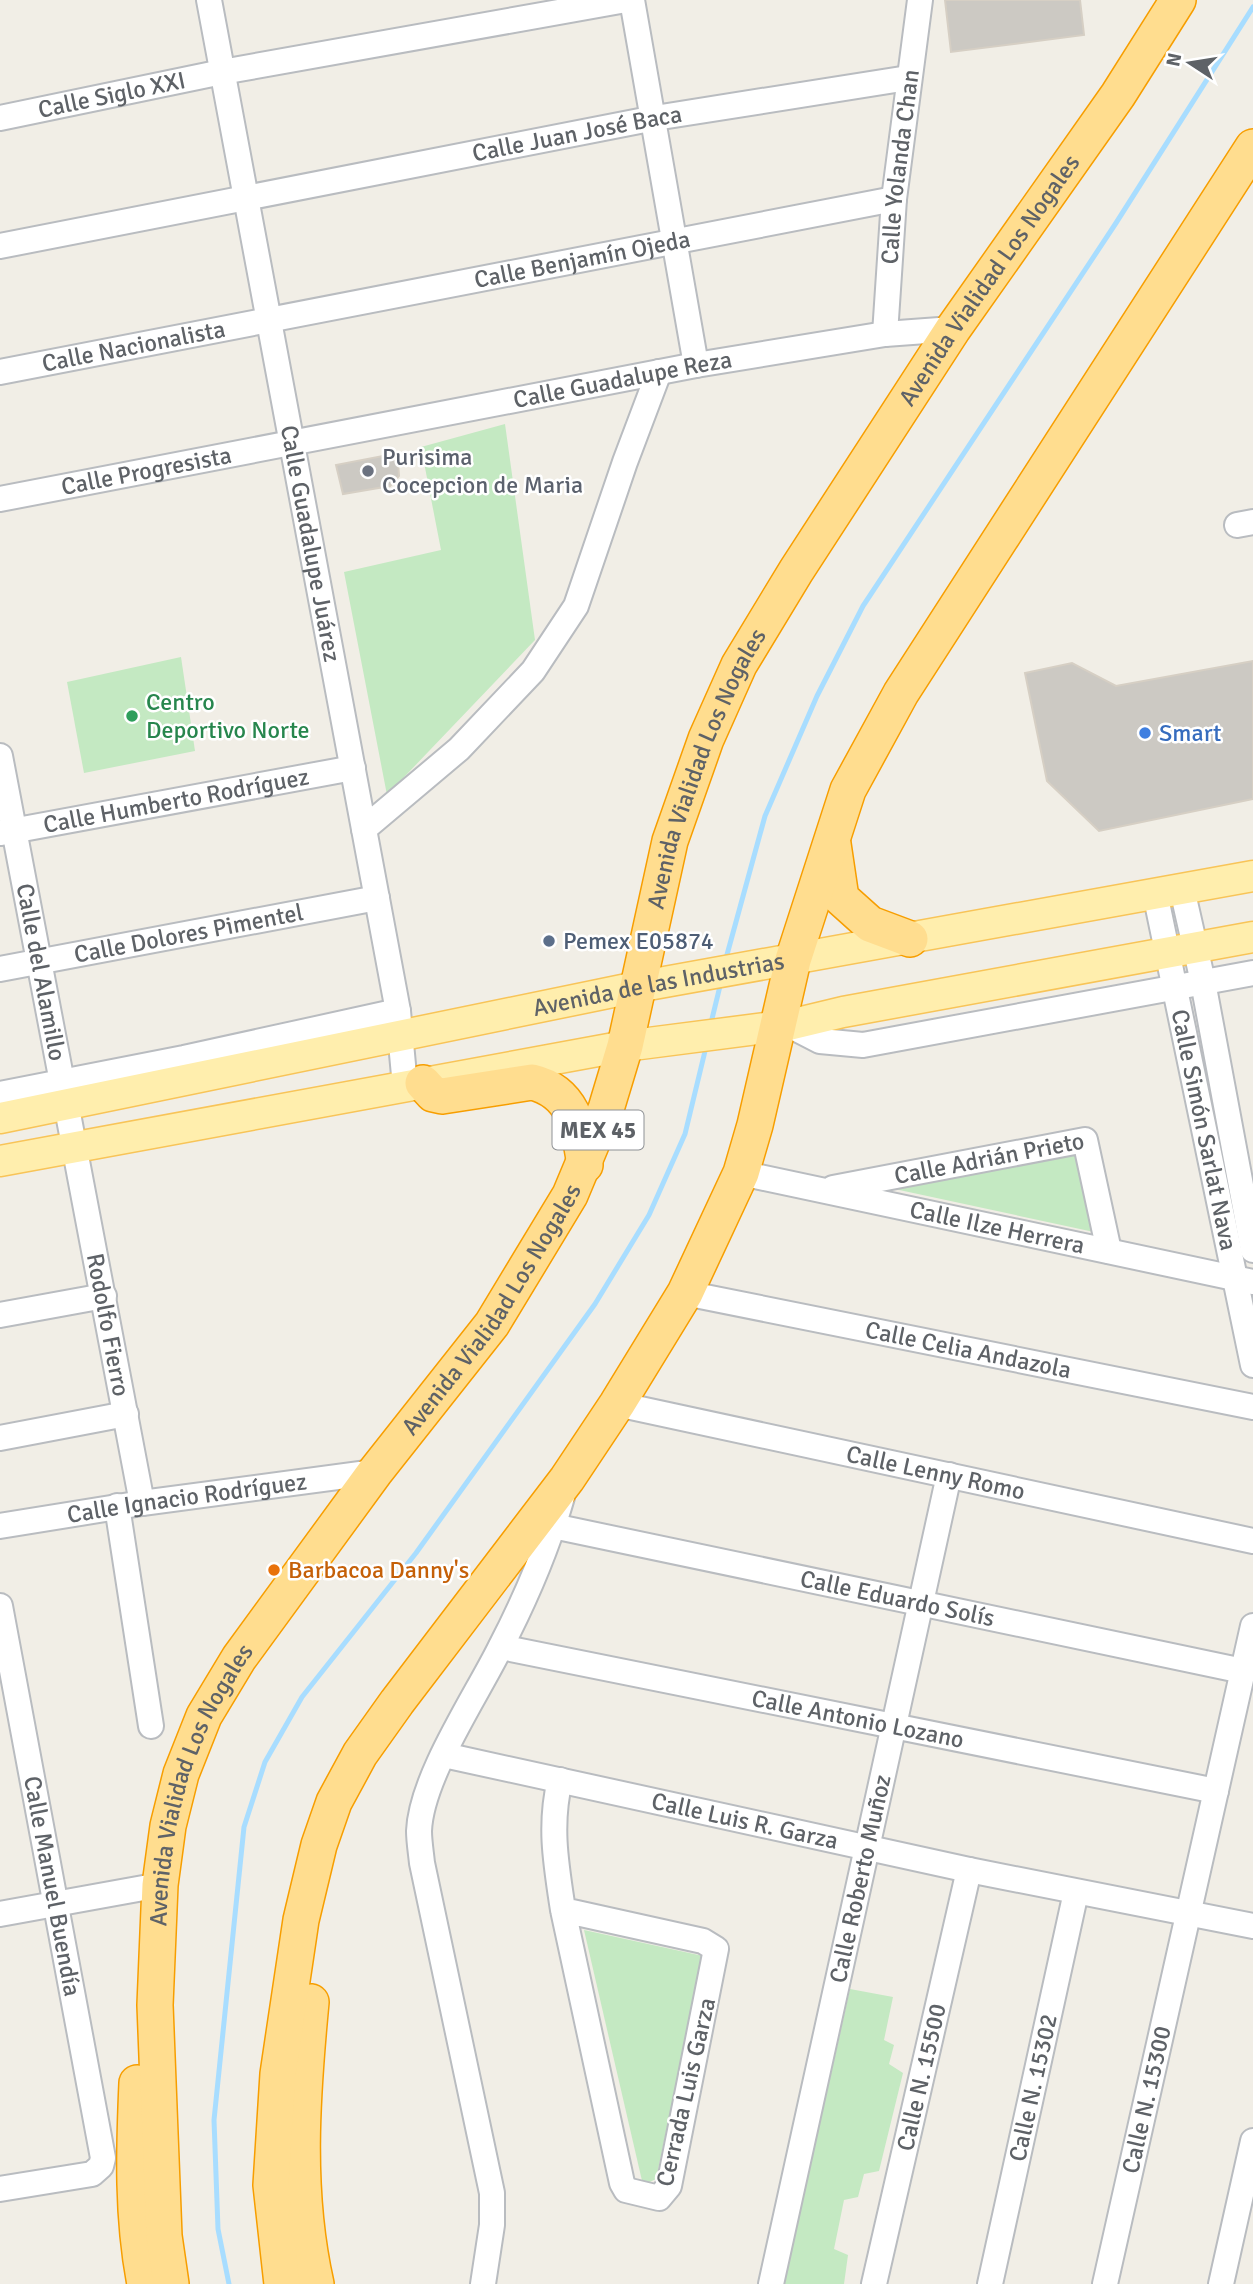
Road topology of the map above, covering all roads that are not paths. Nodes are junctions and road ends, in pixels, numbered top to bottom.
1 (209, 0) edge
2 (626, 0) edge
3 (632, 0) edge
4 (920, 0) edge
5 (1161, 0) edge
6 (1178, 0) edge
7 (222, 72) junction
8 (908, 78) junction
9 (0, 118) edge
10 (655, 118) junction
11 (1253, 147) edge
12 (1071, 158) junction
13 (246, 198) junction
14 (894, 199) junction
15 (677, 241) junction
16 (0, 246) edge
17 (270, 320) junction
18 (953, 329) junction
19 (885, 334) junction
20 (696, 365) junction
21 (0, 372) edge
22 (659, 372) junction
23 (292, 442) junction
24 (0, 499) edge
25 (0, 756) edge
26 (353, 768) junction
27 (364, 829) junction
28 (7, 832) edge
29 (832, 838) junction
30 (1253, 876) edge
31 (1169, 891) junction
32 (377, 898) junction
33 (1253, 937) edge
34 (910, 939) junction
35 (1181, 950) junction
36 (793, 960) junction
37 (37, 962) junction
38 (0, 968) edge
39 (1253, 973) edge
40 (1203, 982) junction
41 (637, 987) junction
42 (1174, 988) junction
43 (399, 1024) junction
44 (784, 1026) junction
45 (625, 1046) junction
46 (414, 1085) junction
47 (0, 1094) edge
48 (63, 1095) junction
49 (0, 1118) edge
50 (74, 1147) junction
51 (0, 1161) edge
52 (585, 1165) junction
53 (741, 1173) junction
54 (824, 1189) junction
55 (1253, 1250) edge
56 (1109, 1251) junction
57 (1244, 1280) edge
58 (685, 1293) junction
59 (104, 1296) junction
60 (0, 1315) edge
61 (1253, 1365) edge
62 (617, 1404) junction
63 (1253, 1407) edge
64 (125, 1414) junction
65 (0, 1438) edge
66 (375, 1472) junction
67 (949, 1475) junction
68 (567, 1479) junction
69 (142, 1503) junction
70 (117, 1506) junction
71 (0, 1526) edge
72 (553, 1526) junction
73 (1253, 1541) edge
74 (921, 1603) junction
75 (0, 1606) edge
76 (1253, 1626) edge
77 (501, 1647) junction
78 (1243, 1671) junction
79 (151, 1726) dead end
80 (894, 1726) junction
81 (444, 1755) junction
82 (560, 1780) junction
83 (1216, 1791) junction
84 (319, 1845) junction
85 (867, 1848) junction
86 (968, 1870) junction
87 (160, 1885) junction
88 (1076, 1892) junction
89 (53, 1905) junction
90 (563, 1910) junction
91 (0, 1914) edge
92 (1188, 1915) junction
93 (1253, 1926) edge
94 (155, 2005) junction
95 (1253, 2141) edge
96 (0, 2189) edge
97 (145, 2284) edge
98 (171, 2284) edge
99 (282, 2284) edge
100 (316, 2284) edge
101 (483, 2284) edge
102 (771, 2284) edge
103 (874, 2284) edge
104 (990, 2284) edge
105 (1105, 2284) edge
106 (1221, 2284) edge

1 - 7 street, Calle Guadalupe Juárez
2 - 7 street, Calle Siglo XXI
3 - 10 street
4 - 8 street, Calle Yolanda Chan
5 - 12 highway
6 - 12 highway, Avenida Vialidad Los Nogales / MEX 45
7 - 9 street, Calle Siglo XXI
7 - 13 street, Calle Guadalupe Juárez
8 - 10 street, Calle Juan José Baca
8 - 14 street, Calle Yolanda Chan
10 - 13 street, Calle Juan José Baca
10 - 15 street
11 - 29 highway
12 - 18 highway, Avenida Vialidad Los Nogales / MEX 45
13 - 16 street, Calle Juan José Baca
13 - 17 street, Calle Guadalupe Juárez
14 - 15 street, Calle Benjamín Ojeda
14 - 19 street, Calle Yolanda Chan
15 - 17 street, Calle Benjamín Ojeda
15 - 20 street
17 - 21 street, Calle Nacionalista
17 - 23 street, Calle Guadalupe Juárez
18 - 19 street, Calle Guadalupe Reza
18 - 41 highway, Avenida Vialidad Los Nogales / MEX 45
19 - 20 street, Calle Guadalupe Reza
20 - 22 street, Calle Guadalupe Reza
22 - 23 street, Calle Guadalupe Reza
22 - 27 street
23 - 24 street, Calle Progresista
23 - 26 street, Calle Guadalupe Juárez
25 - 28 street, Calle del Alamillo
26 - 27 street, Calle Guadalupe Juárez
26 - 28 street, Calle Humberto Rodríguez
27 - 32 street, Calle Guadalupe Juárez
28 - 37 street, Calle del Alamillo
29 - 34 highway
29 - 36 highway
30 - 31 main road, Avenida de las Industrias
31 - 34 main road, Avenida de las Industrias
31 - 35 street, Calle Simón Sarlat Nava
32 - 37 street, Calle Dolores Pimentel
32 - 43 street, Calle Guadalupe Juárez
33 - 35 main road
34 - 36 main road, Avenida de las Industrias
35 - 40 street, Calle Simón Sarlat Nava
35 - 42 street, Calle Simón Sarlat Nava
35 - 44 main road
36 - 41 main road, Avenida de las Industrias
36 - 44 highway
37 - 38 street, Calle Dolores Pimentel
37 - 48 street, Calle del Alamillo
39 - 40 street
40 - 42 street
40 - 55 street, Calle Simón Sarlat Nava
41 - 43 main road, Avenida de las Industrias
41 - 45 highway, Avenida Vialidad Los Nogales / MEX 45
42 - 44 street
42 - 57 street, Calle Simón Sarlat Nava
43 - 46 street, Calle Guadalupe Juárez
43 - 48 main road, Avenida de las Industrias
44 - 45 main road
44 - 53 highway
45 - 46 main road
45 - 52 highway, Avenida Vialidad Los Nogales / MEX 45
46 - 50 main road
46 - 52 highway
47 - 48 street, Avenida de las Industrias
48 - 49 main road, Avenida de las Industrias
48 - 50 street
50 - 51 main road
50 - 59 street, Rodolfo Fierro
52 - 66 highway, Avenida Vialidad Los Nogales / MEX 45
53 - 54 street, Calle Ilze Herrera
53 - 58 highway
54 - 56 street, Calle Ilze Herrera
54 - 56 street, Calle Adrián Prieto
56 - 57 street, Calle Ilze Herrera
57 - 61 street, Calle Simón Sarlat Nava
58 - 62 highway
58 - 63 street, Calle Celia Andazola
59 - 60 street
59 - 64 street, Rodolfo Fierro
62 - 67 street, Calle Lenny Romo
62 - 68 highway
64 - 65 street
64 - 69 street, Rodolfo Fierro
66 - 69 street, Calle Ignacio Rodríguez
66 - 87 highway, Avenida Vialidad Los Nogales / MEX 45
67 - 73 street, Calle Lenny Romo
67 - 74 street, Calle Roberto Muñoz
68 - 72 street
68 - 84 highway
69 - 70 street, Calle Ignacio Rodríguez
70 - 71 street, Calle Ignacio Rodríguez
70 - 79 street
72 - 74 street, Calle Eduardo Solís
72 - 77 street
74 - 78 street, Calle Eduardo Solís
74 - 80 street, Calle Roberto Muñoz
75 - 89 street, Calle Manuel Buendía
76 - 78 street, Calle N. 15300
77 - 80 street, Calle Antonio Lozano
77 - 81 street
78 - 83 street, Calle N. 15300
80 - 83 street, Calle Antonio Lozano
80 - 85 street, Calle Roberto Muñoz
81 - 82 street, Calle Luis R. Garza
81 - 101 street
82 - 85 street, Calle Luis R. Garza
82 - 90 street, Cerrada Luis Garza
83 - 92 street, Calle N. 15300
84 - 99 highway
84 - 100 highway
85 - 86 street, Calle Luis R. Garza
85 - 102 street, Calle Roberto Muñoz
86 - 88 street, Calle Luis R. Garza
86 - 103 street, Calle N. 15500
87 - 89 street
87 - 94 highway, Avenida Vialidad Los Nogales / MEX 45
88 - 92 street, Calle Luis R. Garza
88 - 104 street, Calle N. 15302
89 - 91 street
89 - 96 street, Calle Manuel Buendía
90 - 90 street, Cerrada Luis Garza
92 - 93 street, Calle Luis R. Garza
92 - 105 street, Calle N. 15300
94 - 97 highway
94 - 98 highway, Avenida Vialidad Los Nogales / MEX 45
95 - 106 street

